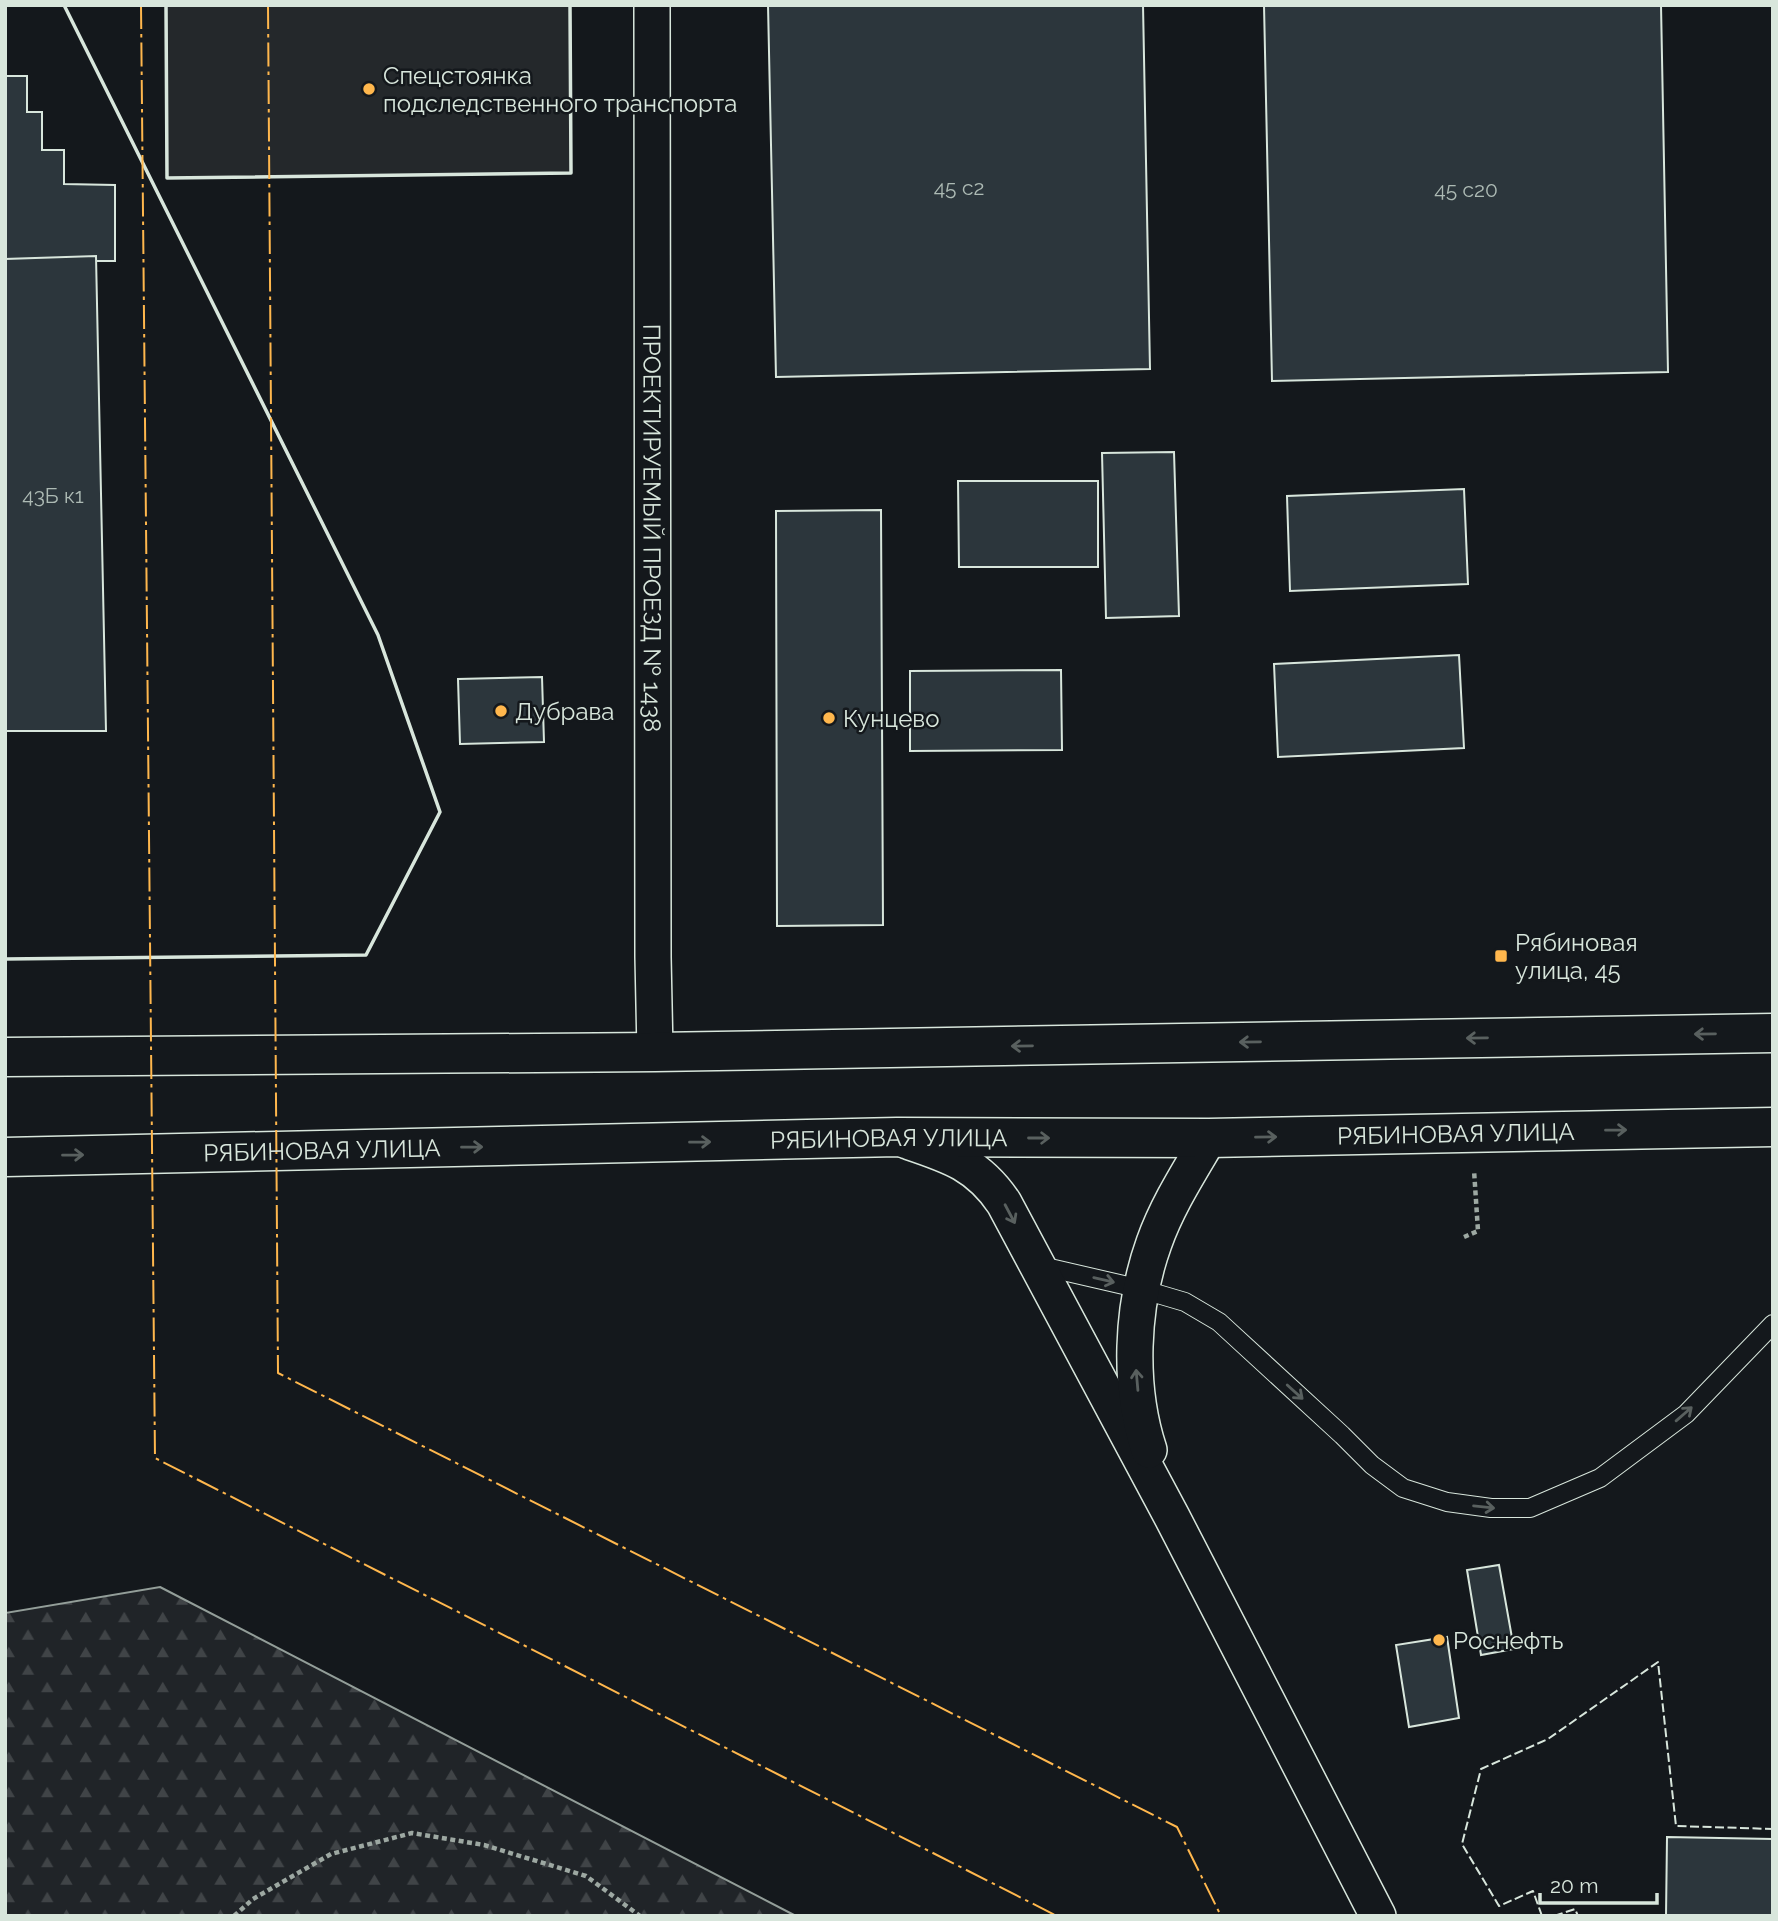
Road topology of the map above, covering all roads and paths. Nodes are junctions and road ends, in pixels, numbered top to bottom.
1 (652, 5) edge
2 (1773, 1033) edge
3 (655, 1052) junction
4 (5, 1057) edge
5 (1773, 1127) edge
6 (897, 1137) junction
7 (1209, 1138) junction
8 (5, 1157) edge
9 (1474, 1169) dead end
10 (1464, 1237) dead end
11 (1037, 1265) junction
12 (1141, 1289) junction
13 (1773, 1324) edge
14 (1172, 1517) junction
15 (234, 1916) edge
16 (640, 1916) edge
17 (1378, 1916) edge

1 - 3 street, ПРОЕКТИРУЕМЫЙ ПРОЕЗД № 1438
2 -> 3 main road
3 - 4 main road
7 -> 5 main road, РЯБИНОВАЯ УЛИЦА
6 -> 7 main road, РЯБИНОВАЯ УЛИЦА
8 -> 6 main road, РЯБИНОВАЯ УЛИЦА
6 -> 11 street
7 - 12 street
9 - 10 path
11 -> 12 lane
11 - 14 street
12 -> 13 lane
14 -> 12 street
14 - 17 street
15 - 16 path

